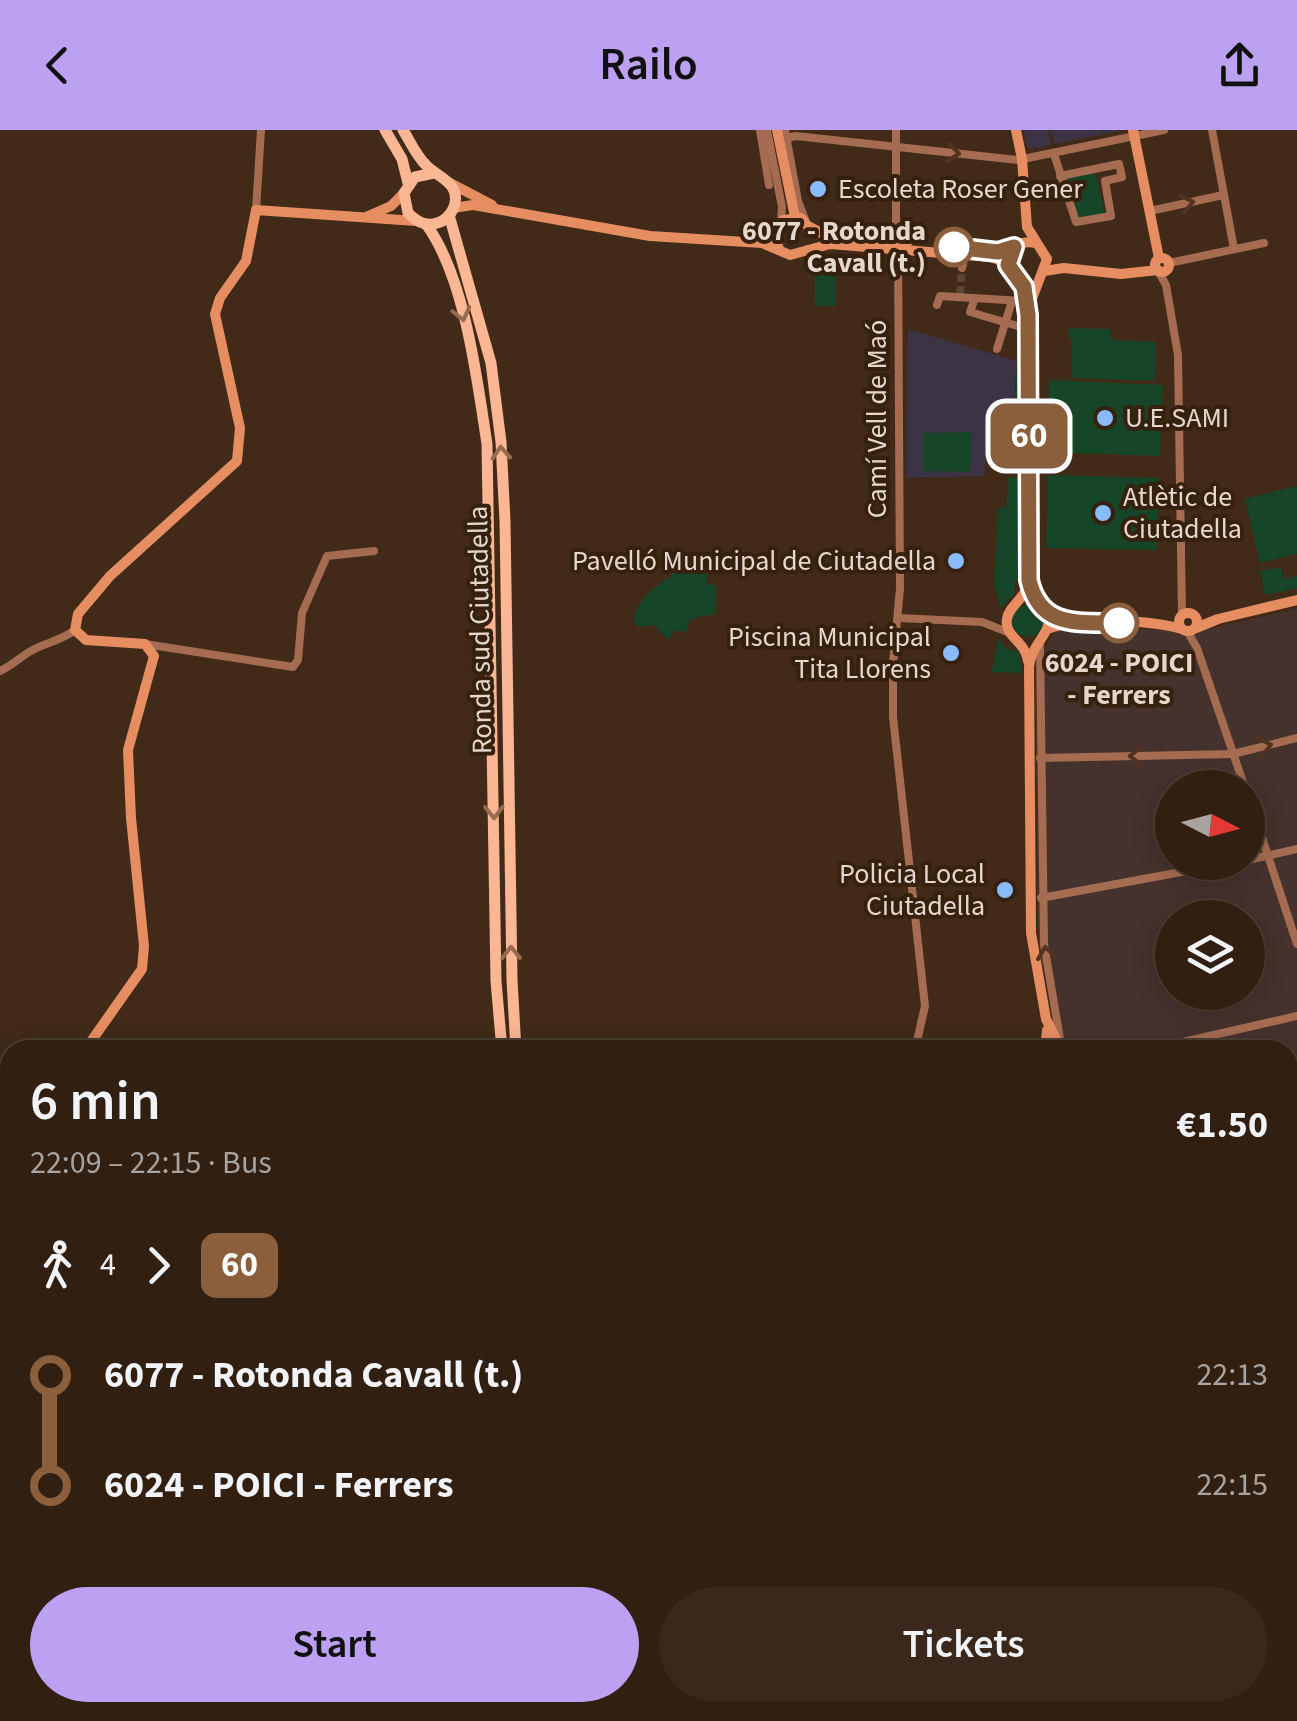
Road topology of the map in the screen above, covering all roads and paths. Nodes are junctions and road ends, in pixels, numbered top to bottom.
1 (261, 130) edge
2 (385, 130) edge
3 (402, 130) edge
4 (764, 130) edge
5 (896, 130) edge
6 (1016, 130) edge
7 (1164, 130) edge
8 (1212, 130) edge
9 (783, 133) edge
10 (1133, 133) edge
11 (896, 147) junction
12 (1054, 154) junction
13 (1022, 159) junction
14 (434, 173) junction
15 (1060, 176) junction
16 (450, 183) junction
17 (769, 184) dead end
18 (406, 188) junction
19 (1223, 196) junction
20 (256, 210) junction
21 (502, 210) junction
22 (1150, 211) junction
23 (451, 212) junction
24 (364, 218) junction
25 (803, 222) junction
26 (422, 223) junction
27 (779, 224) junction
28 (730, 239) junction
29 (1264, 243) dead end
30 (1035, 244) junction
31 (897, 246) junction
32 (1014, 247) junction
33 (779, 249) junction
34 (1234, 249) junction
35 (808, 250) junction
36 (1046, 255) junction
37 (1161, 266) junction
38 (1013, 274) junction
39 (1042, 274) junction
40 (975, 298) junction
41 (937, 305) dead end
42 (1028, 315) junction
43 (1006, 322) junction
44 (1022, 327) dead end
45 (997, 348) dead end
46 (374, 550) dead end
47 (1030, 581) junction
48 (1297, 600) edge
49 (1020, 602) junction
50 (1036, 602) junction
51 (1008, 614) junction
52 (1048, 614) junction
53 (899, 618) junction
54 (982, 622) junction
55 (1072, 622) junction
56 (1188, 622) junction
57 (75, 630) junction
58 (1010, 633) junction
59 (1042, 636) junction
60 (1022, 643) junction
61 (146, 644) junction
62 (1029, 667) junction
63 (0, 672) edge
64 (1297, 738) edge
65 (1233, 754) junction
66 (1040, 758) junction
67 (1239, 770) edge
68 (1265, 842) edge
69 (1297, 850) edge
70 (1270, 856) junction
71 (1265, 857) edge
72 (1155, 877) edge
73 (1041, 898) junction
74 (1297, 944) edge
75 (1297, 1016) edge
76 (1046, 1019) junction
77 (92, 1040) edge
78 (501, 1040) edge
79 (516, 1040) edge
80 (918, 1040) edge
81 (1047, 1040) edge
82 (1057, 1040) edge
83 (1060, 1040) edge
84 (1192, 1040) edge

1 - 20 street
2 - 18 main road
3 - 14 main road
4 - 17 street
4 - 27 street
5 - 11 street, Camí Vell de Maó
6 - 13 street
7 - 10 street
8 - 19 street
9 - 11 street
9 - 25 street
10 - 12 street
10 - 22 street
11 -> 13 street
11 - 31 street, Camí Vell de Maó
12 - 13 street
12 - 15 street
13 - 30 street
14 - 16 main road
14 - 18 main road
15 - 15 street
16 - 21 street
16 - 23 main road
18 - 24 street
18 - 26 main road
22 -> 19 street
19 - 34 street
20 - 24 street
20 - 57 street
21 - 23 street
21 - 28 street
22 - 37 street
23 - 26 main road
79 -> 23 main road, Ronda sud Ciutadella
24 - 26 street
25 - 27 street
25 - 31 street
25 - 35 street
26 -> 78 main road, Ronda sud Ciutadella
27 - 28 street
27 - 33 street
28 - 33 street
29 - 34 street
30 - 32 street
30 - 36 street
31 - 32 street
31 - 35 street
31 - 38 street
31 - 53 street, Camí Vell de Maó
32 - 38 street
33 - 35 street
34 - 37 street
36 - 37 street
36 - 39 street
37 - 39 street
37 - 56 street
38 - 39 street
38 - 42 street
39 - 42 street
40 - 41 street
40 - 43 street
40 - 43 street
42 - 47 street
43 - 44 street
43 - 45 street
46 - 61 street
47 - 49 street
47 - 50 street
48 - 56 street
49 - 50 street
49 - 51 street
50 - 52 street
51 - 54 street
51 - 58 street
52 - 55 street
52 - 59 street
53 - 54 street
53 - 80 street, Camí Vell de Maó
54 - 58 street
55 - 56 street
55 - 59 street
56 - 65 street
57 - 61 street
57 - 63 street
58 - 60 street
59 - 60 street
59 - 62 street
59 - 66 street
60 - 62 street
61 - 77 street
62 - 76 street
65 -> 64 street
65 -> 66 street
65 - 67 street
66 - 73 street
68 - 70 street
69 - 70 street
70 - 71 street
70 - 74 street
72 - 73 street
83 -> 73 street
75 - 84 street
76 - 81 street
76 - 82 street

